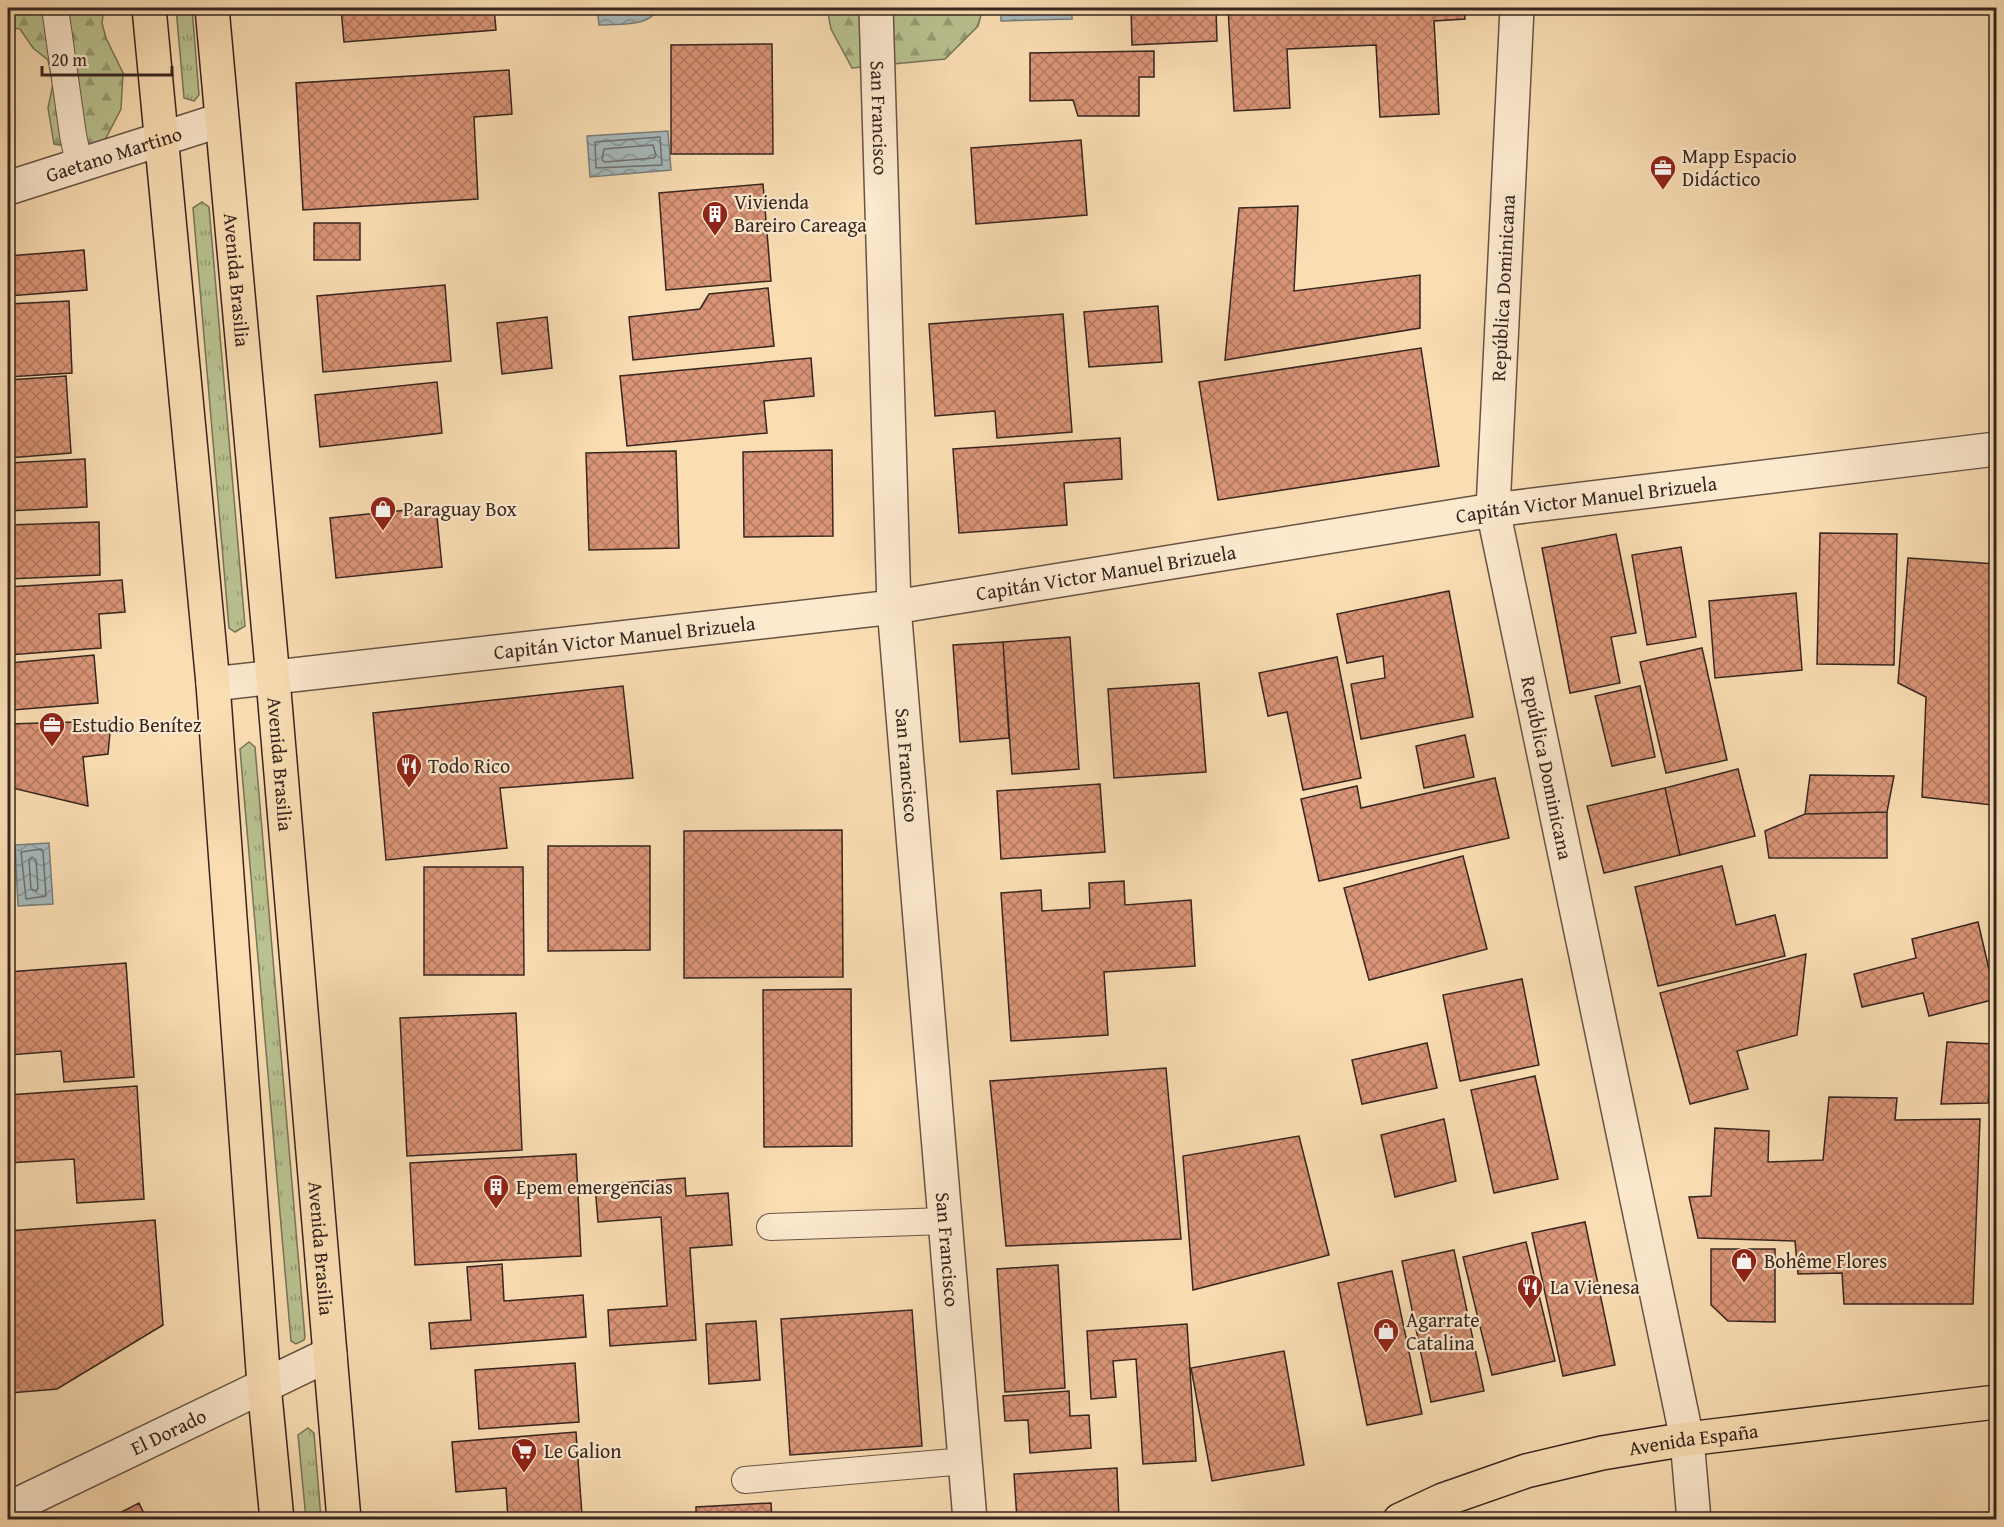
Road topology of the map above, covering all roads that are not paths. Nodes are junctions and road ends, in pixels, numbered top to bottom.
1 (55, 8) edge
2 (149, 8) edge
3 (212, 8) edge
4 (876, 8) edge
5 (1517, 8) edge
6 (221, 120) junction
7 (159, 139) junction
8 (80, 164) junction
9 (8, 188) edge
10 (1996, 449) edge
11 (1493, 510) junction
12 (894, 608) junction
13 (273, 679) junction
14 (213, 684) junction
15 (945, 1221) junction
16 (770, 1227) dead end
17 (330, 1354) junction
18 (264, 1385) junction
19 (1996, 1402) edge
20 (1687, 1439) junction
21 (965, 1461) junction
22 (745, 1480) dead end
23 (8, 1509) edge
24 (277, 1520) edge
25 (344, 1520) edge
26 (970, 1520) edge
27 (1400, 1520) edge
28 (1694, 1520) edge

1 - 8 lane
2 - 7 main road
3 - 6 main road, Avenida Brasilia
4 - 12 street, San Francisco
5 - 11 street, República Dominicana
6 - 7 street, Gaetano Martino
6 - 13 main road, Avenida Brasilia
7 - 8 street, Gaetano Martino
7 - 14 main road
8 - 9 street, Gaetano Martino
10 - 11 street, Capitán Victor Manuel Brizuela
11 - 12 street, Capitán Victor Manuel Brizuela
11 - 20 street, República Dominicana
12 - 13 street, Capitán Victor Manuel Brizuela
12 - 15 street, San Francisco
13 - 14 street, Capitán Victor Manuel Brizuela
13 - 17 main road, Avenida Brasilia
14 - 18 main road
15 - 16 lane
15 - 21 street, San Francisco
17 - 18 street, El Dorado
17 - 25 main road, Avenida Brasilia
18 - 23 street, El Dorado
18 - 24 main road
19 - 20 main road, Avenida España
20 - 27 main road, Avenida España
20 - 28 street, República Dominicana
21 - 22 lane
21 - 26 street, San Francisco

